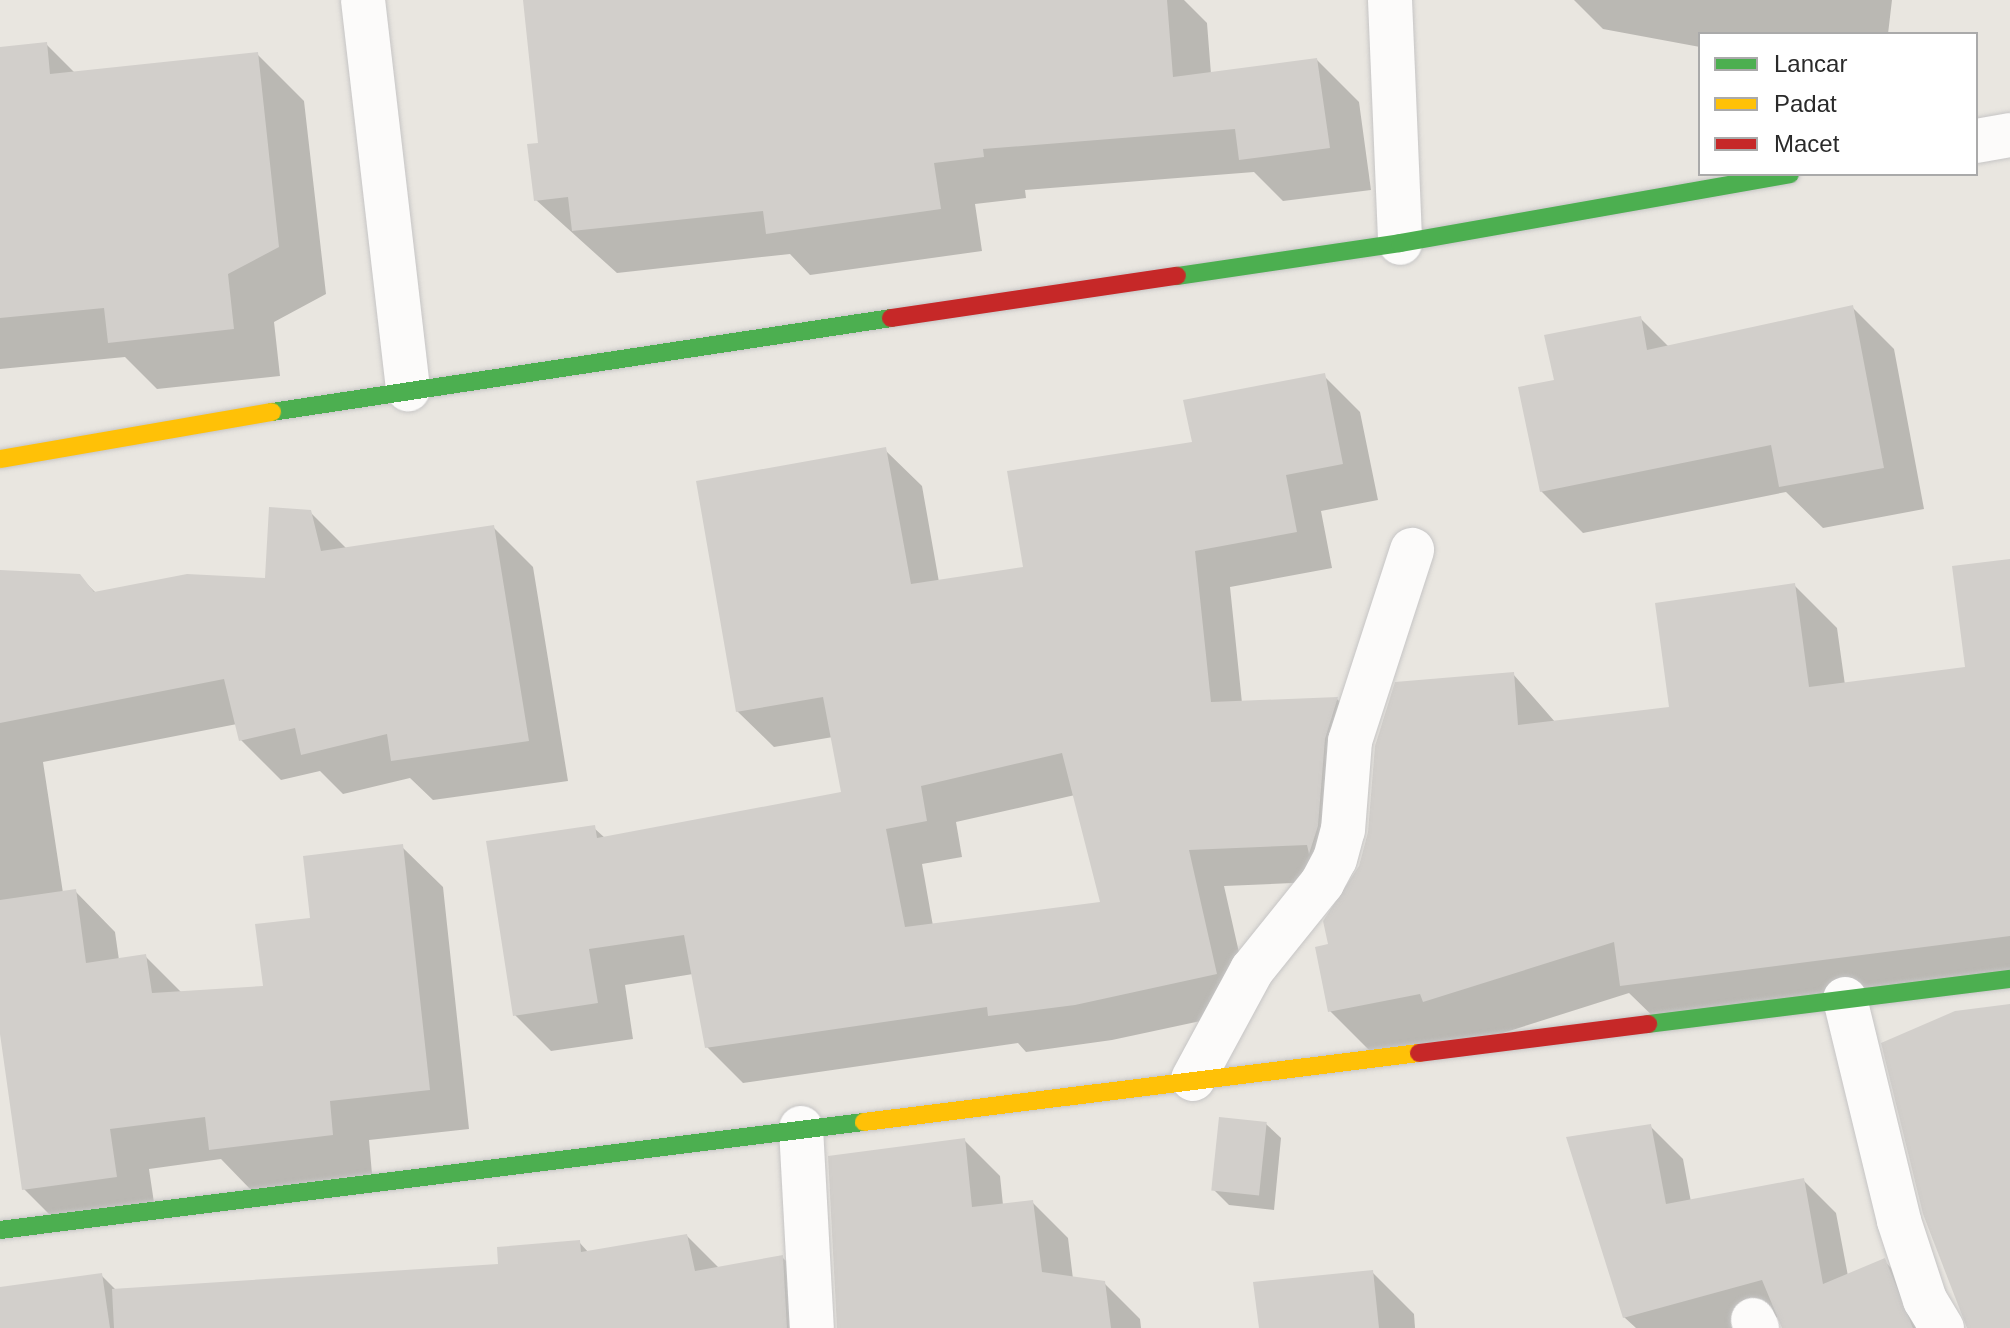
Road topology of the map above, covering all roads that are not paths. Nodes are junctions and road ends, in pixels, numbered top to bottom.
1 (363, 0) edge
2 (1390, 0) edge
3 (2010, 135) edge
4 (1978, 141) edge
5 (1779, 176) edge
6 (1400, 243) junction
7 (408, 389) junction
8 (0, 459) edge
9 (1412, 550) dead end
10 (2010, 979) edge
11 (1845, 999) junction
12 (1193, 1079) junction
13 (801, 1128) junction
14 (0, 1230) edge
15 (812, 1328) edge
16 (1942, 1328) edge

1 - 7 street
2 - 6 street
3 - 4 street
5 - 6 street
6 - 7 street
7 - 8 street
9 - 12 street
10 - 11 street
11 - 12 street
11 - 16 street
12 - 13 street
13 - 14 street
13 - 15 street

